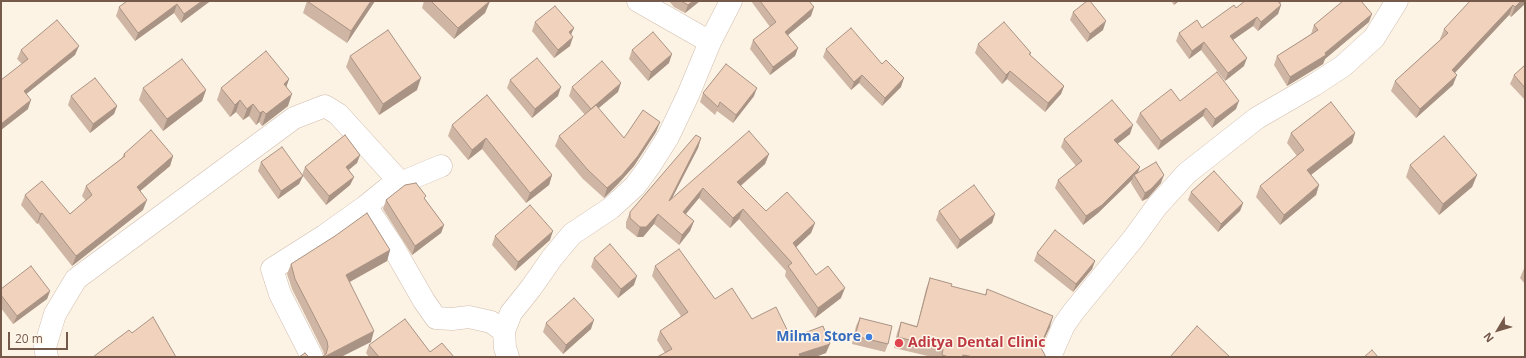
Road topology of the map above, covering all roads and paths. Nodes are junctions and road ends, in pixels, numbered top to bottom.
1 (638, 1) edge
2 (731, 1) edge
3 (1397, 1) edge
4 (710, 42) junction
5 (441, 166) dead end
6 (398, 180) junction
7 (366, 206) junction
8 (504, 331) junction
9 (47, 357) edge
10 (312, 357) edge
11 (508, 357) edge
12 (1050, 357) edge

1 - 4 street
2 - 4 street
3 - 12 street
4 - 8 street
5 - 6 street
6 - 7 street
6 - 9 street
7 - 8 street
7 - 10 street
8 - 11 street

